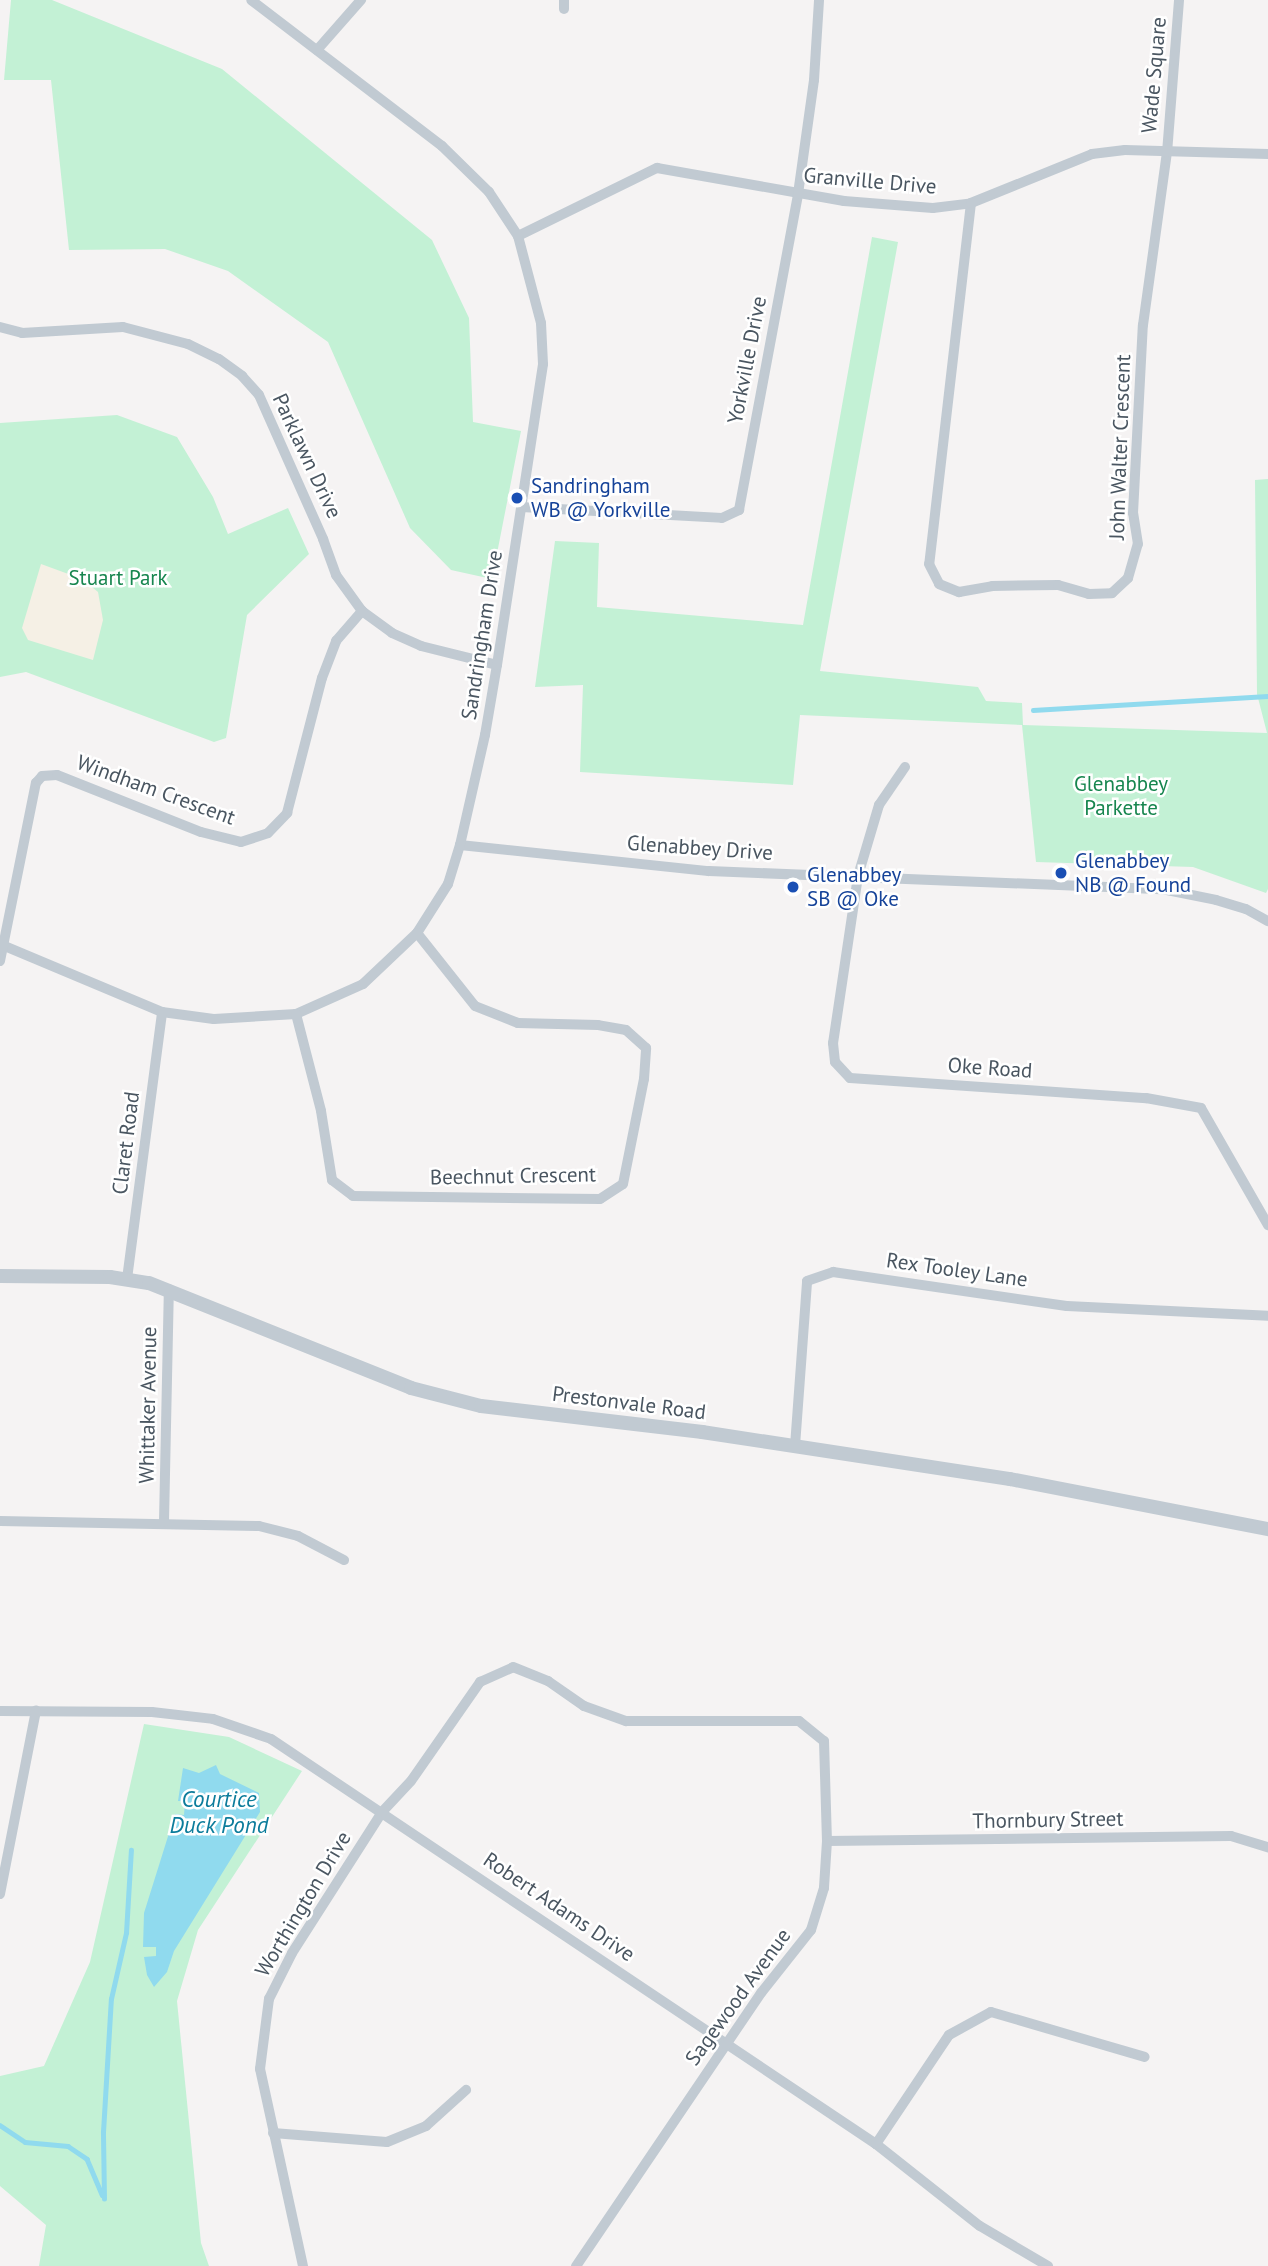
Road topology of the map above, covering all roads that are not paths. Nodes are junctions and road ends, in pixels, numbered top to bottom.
1 (251, 0) edge
2 (362, 0) edge
3 (818, 0) edge
4 (1179, 0) edge
5 (317, 50) junction
6 (1167, 153) junction
7 (1268, 154) edge
8 (798, 194) junction
9 (971, 203) junction
10 (519, 236) junction
11 (0, 327) edge
12 (521, 507) junction
13 (362, 611) junction
14 (497, 665) junction
15 (905, 767) dead end
16 (460, 845) junction
17 (858, 876) junction
18 (1268, 921) edge
19 (417, 933) junction
20 (2, 945) edge
21 (0, 961) edge
22 (162, 1012) junction
23 (296, 1014) junction
24 (1268, 1225) edge
25 (0, 1276) edge
26 (127, 1279) junction
27 (169, 1289) junction
28 (1268, 1316) edge
29 (795, 1446) junction
30 (0, 1521) edge
31 (164, 1522) junction
32 (1268, 1529) edge
33 (344, 1560) dead end
34 (0, 1711) edge
35 (36, 1711) junction
36 (382, 1812) junction
37 (827, 1841) junction
38 (1268, 1847) edge
39 (0, 1894) edge
40 (727, 2043) junction
41 (1145, 2057) dead end
42 (466, 2090) dead end
43 (273, 2133) junction
44 (876, 2144) junction
45 (303, 2266) edge
46 (576, 2266) edge
47 (1048, 2266) edge

1 - 5 street, Sandringham Drive
2 - 5 street
3 - 8 street, Yorkville Drive
4 - 6 street, Wade Square
5 - 10 street, Sandringham Drive
6 - 7 street, Granville Drive
6 - 9 street, Granville Drive
6 - 9 street, John Walter Crescent
8 - 9 street, Granville Drive
8 - 10 street, Granville Drive
8 - 12 street, Yorkville Drive
10 - 12 street, Sandringham Drive
11 - 13 street, Parklawn Drive
12 - 14 street, Sandringham Drive
13 - 14 street, Parklawn Drive
13 - 20 street, Windham Crescent
14 - 16 street, Sandringham Drive
15 - 17 street, Oke Road
16 - 17 street, Glenabbey Drive
16 - 19 street, Sandringham Drive
17 - 18 street, Glenabbey Drive
17 - 24 street, Oke Road
19 - 23 street, Sandringham Drive
19 - 23 street, Beechnut Crescent
20 - 21 street
20 - 22 street, Sandringham Drive
22 - 23 street, Sandringham Drive
22 - 26 street, Claret Road
25 - 26 street, Prestonvale Road
26 - 27 street, Prestonvale Road
27 - 29 street, Prestonvale Road
27 - 31 street, Whittaker Avenue
28 - 29 street, Rex Tooley Lane
29 - 32 street, Prestonvale Road
30 - 31 street
31 - 33 street
34 - 35 street, Robert Adams Drive
35 - 36 street, Robert Adams Drive
35 - 39 street
36 - 37 street, Sagewood Avenue
36 - 40 street, Robert Adams Drive
36 - 43 street, Worthington Drive
37 - 38 street, Thornbury Street
37 - 40 street, Sagewood Avenue
40 - 44 street, Robert Adams Drive
40 - 46 street, Sagewood Avenue
41 - 44 street
42 - 43 street
43 - 45 street, Worthington Drive
44 - 47 street, Robert Adams Drive

